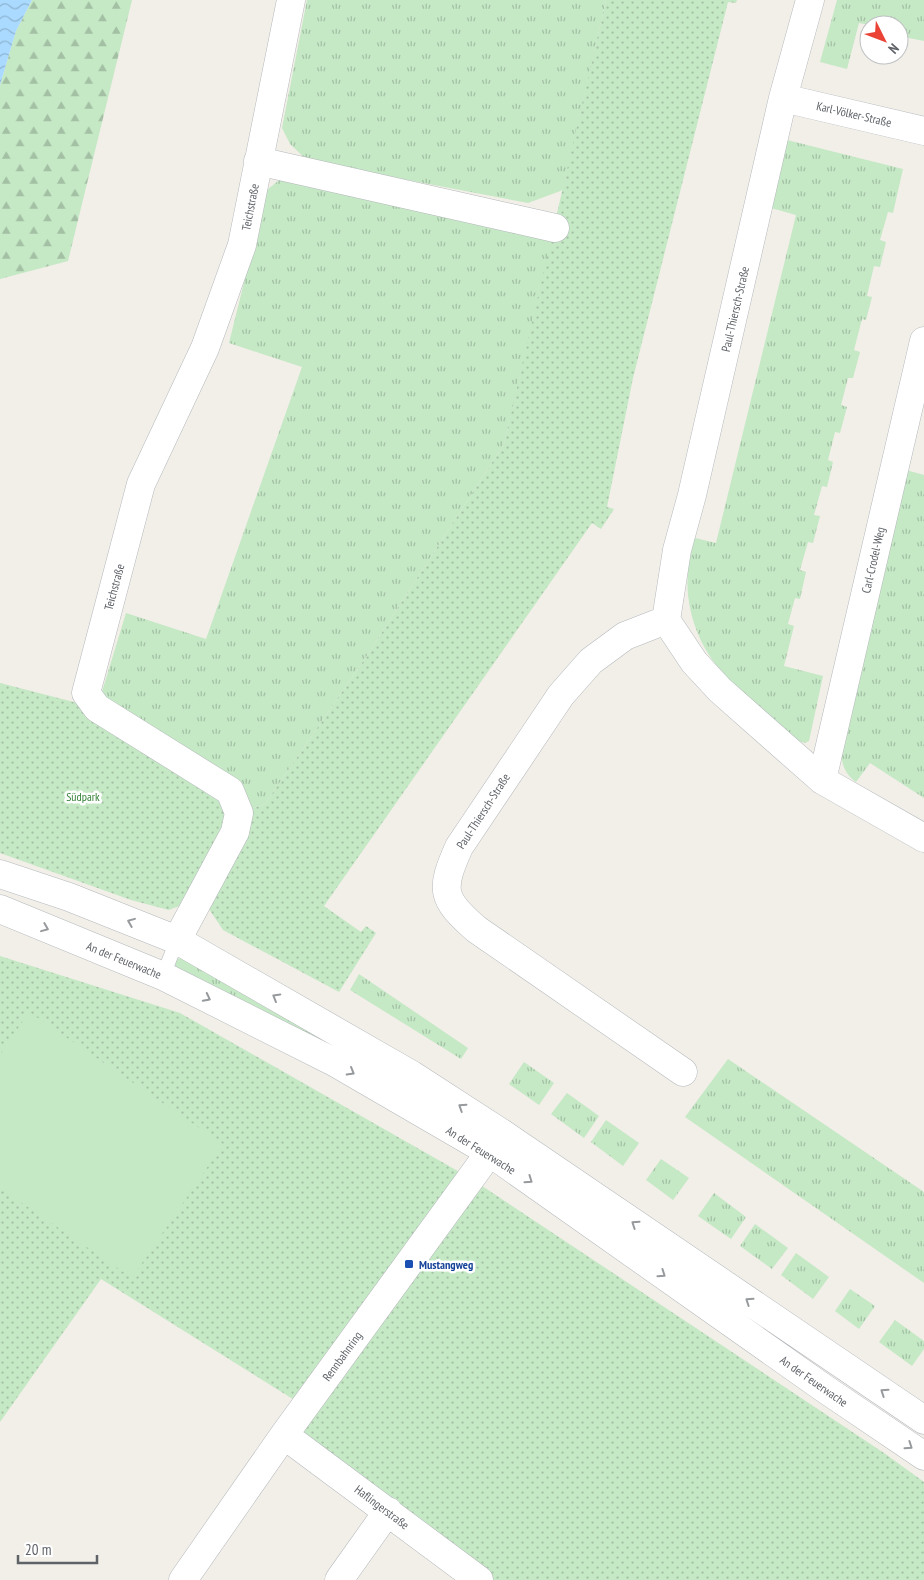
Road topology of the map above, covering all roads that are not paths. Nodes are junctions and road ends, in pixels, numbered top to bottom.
1 (291, 0) edge
2 (810, 0) edge
3 (783, 98) junction
4 (924, 131) edge
5 (258, 161) junction
6 (555, 228) dead end
7 (924, 341) edge
8 (666, 620) junction
9 (822, 780) junction
10 (924, 838) edge
11 (0, 874) edge
12 (0, 909) edge
13 (176, 940) junction
14 (163, 976) junction
15 (683, 1072) dead end
16 (496, 1143) junction
17 (924, 1420) edge
18 (284, 1435) junction
19 (924, 1456) edge
20 (388, 1511) junction
21 (184, 1580) edge
22 (338, 1580) edge
23 (479, 1580) edge

1 - 5 street, Teichstraße
2 - 3 street, Paul-Thiersch-Straße
3 - 4 street, Karl-Völker-Straße
3 - 8 street, Paul-Thiersch-Straße
5 - 6 street
5 - 13 street, Teichstraße
7 - 9 street, Carl-Crodel-Weg
8 - 9 street
8 - 15 street, Paul-Thiersch-Straße
9 - 10 street
13 -> 11 street, An der Feuerwache
12 -> 14 street, An der Feuerwache
13 - 14 lane
16 -> 13 street, An der Feuerwache
14 -> 16 street, An der Feuerwache
17 -> 16 street, An der Feuerwache
16 - 18 street, Rennbahnring
16 -> 19 street, An der Feuerwache
18 - 20 street, Haflingerstraße
18 - 21 street, Rennbahnring
20 - 22 street
20 - 23 street, Haflingerstraße

